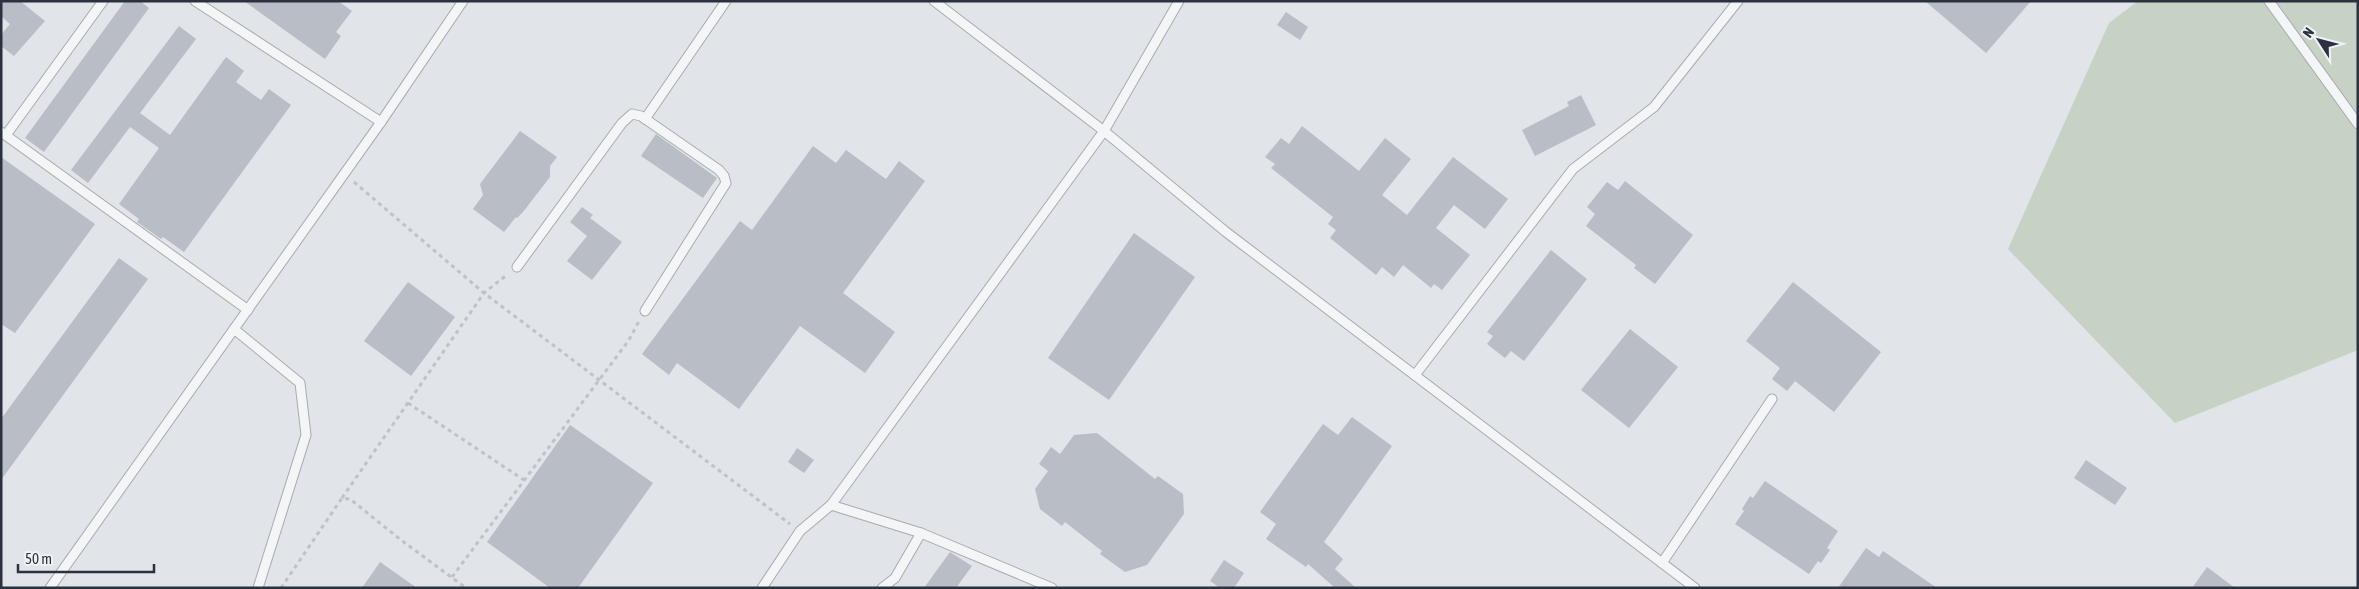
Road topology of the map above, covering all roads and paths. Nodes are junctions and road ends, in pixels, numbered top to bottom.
1 (103, 1) edge
2 (195, 1) edge
3 (463, 1) edge
4 (726, 1) edge
5 (934, 1) edge
6 (1179, 1) edge
7 (1738, 1) edge
8 (2269, 1) edge
9 (645, 119) junction
10 (381, 122) junction
11 (2358, 124) edge
12 (1104, 131) junction
13 (4, 134) edge
14 (344, 173) junction
15 (517, 267) joint
16 (484, 293) junction
17 (248, 310) junction
18 (644, 311) joint
19 (234, 329) junction
20 (1415, 375) junction
21 (598, 380) junction
22 (1772, 399) dead end
23 (408, 403) junction
24 (524, 480) junction
25 (342, 498) junction
26 (830, 505) junction
27 (800, 531) junction
28 (922, 533) junction
29 (1662, 563) junction
30 (452, 577) junction
31 (50, 588) edge
32 (258, 588) edge
33 (281, 588) edge
34 (466, 588) edge
35 (762, 588) edge
36 (882, 588) edge
37 (1052, 588) edge
38 (1695, 588) edge

1 - 13 lane
2 - 10 lane
3 - 10 lane
4 - 9 lane
5 - 12 lane
6 - 12 lane
7 - 20 lane
8 - 11 lane
9 - 15 lane
9 - 18 lane
10 - 14 lane
12 - 20 lane
12 - 26 lane
13 - 17 lane
14 - 16 path
14 - 17 lane
15 - 16 path
16 - 21 path
16 - 23 path
17 - 19 lane
18 - 21 path
19 - 31 lane
19 - 32 lane
20 - 29 lane
21 - 24 path
21 - 27 path
22 - 29 lane
23 - 24 path
23 - 25 path
24 - 30 path
25 - 30 path
25 - 33 path
26 - 27 lane
26 - 28 lane
27 - 35 lane
28 - 36 lane
28 - 37 lane
29 - 38 lane
30 - 34 path

